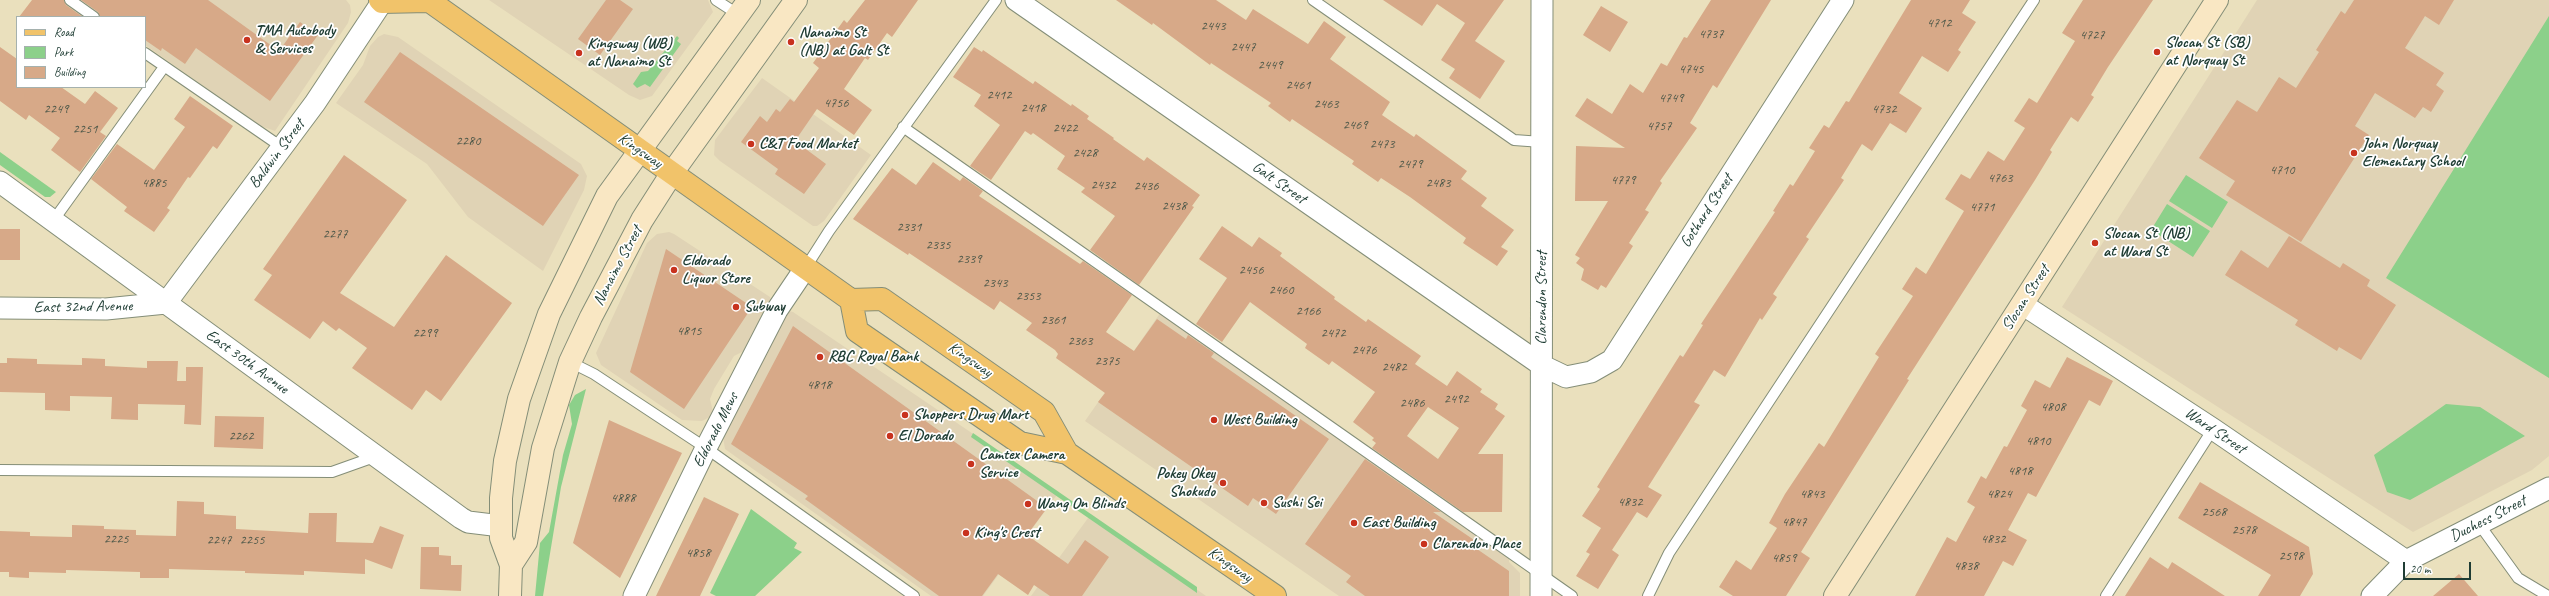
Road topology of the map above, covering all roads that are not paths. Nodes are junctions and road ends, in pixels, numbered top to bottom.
1 (70, 0) edge
2 (716, 0) edge
3 (796, 0) edge
4 (996, 0) edge
5 (1016, 0) edge
6 (1314, 0) edge
7 (1542, 0) edge
8 (1844, 0) edge
9 (2034, 0) edge
10 (2217, 0) edge
11 (381, 1) edge
12 (428, 1) edge
13 (744, 8) edge
14 (93, 16) edge
15 (146, 54) edge
16 (164, 67) junction
17 (903, 127) junction
18 (1542, 142) junction
19 (283, 148) junction
20 (639, 150) junction
21 (672, 173) junction
22 (0, 182) edge
23 (53, 221) junction
24 (806, 268) junction
25 (852, 300) junction
26 (166, 303) junction
27 (2022, 304) junction
28 (0, 308) edge
29 (570, 362) junction
30 (1543, 366) junction
31 (2213, 429) junction
32 (706, 448) junction
33 (1067, 453) junction
34 (377, 456) junction
35 (0, 470) edge
36 (2549, 488) edge
37 (2479, 524) junction
38 (501, 526) junction
39 (2406, 561) junction
40 (511, 565) junction
41 (1542, 575) junction
42 (510, 596) edge
43 (634, 596) edge
44 (914, 596) edge
45 (1275, 596) edge
46 (1541, 596) edge
47 (1572, 596) edge
48 (1648, 596) edge
49 (1835, 596) edge
50 (2106, 596) edge
51 (2372, 596) edge
52 (2548, 596) edge

1 - 14 lane
2 - 13 lane
3 - 21 street, Nanaimo Street
4 - 17 lane
5 - 30 street, Galt Street
6 - 18 lane
7 - 18 street, Clarendon Street
8 - 30 street, Gothard Street
9 - 48 lane
10 - 27 street, Slocan Street
11 - 12 main road, Kingsway
11 - 19 street, Baldwin Street
12 - 20 main road, Kingsway
13 - 20 street
15 - 16 lane
16 - 19 lane
16 - 23 lane
17 - 24 lane
17 - 41 lane
18 - 30 street, Clarendon Street
19 - 26 street, Baldwin Street
20 - 21 main road, Kingsway
20 - 38 street
21 - 24 main road, Kingsway
21 - 29 street, Nanaimo Street
22 - 23 street, East 30th Avenue
23 - 26 street, East 30th Avenue
24 - 25 main road, Kingsway
24 - 32 street, Eldorado Mews
25 - 33 main road, Kingsway
25 - 33 main road, Kingsway
26 - 28 street, East 32nd Avenue
26 - 34 street, East 30th Avenue
27 - 31 street, Ward Street
27 - 49 street, Slocan Street
29 - 32 lane
29 - 40 street, Nanaimo Street
30 - 41 street, Clarendon Street
31 - 39 street, Ward Street
31 - 50 lane
32 - 43 street, Eldorado Mews
32 - 44 lane
33 - 45 main road, Kingsway
34 - 35 lane
34 - 38 street, East 30th Avenue
36 - 37 street, Duchess Street
37 - 39 street, Duchess Street
37 - 52 lane
38 - 40 street
39 - 51 street, Duchess Street
40 - 42 street
41 - 46 street, Clarendon Street
41 - 47 lane

